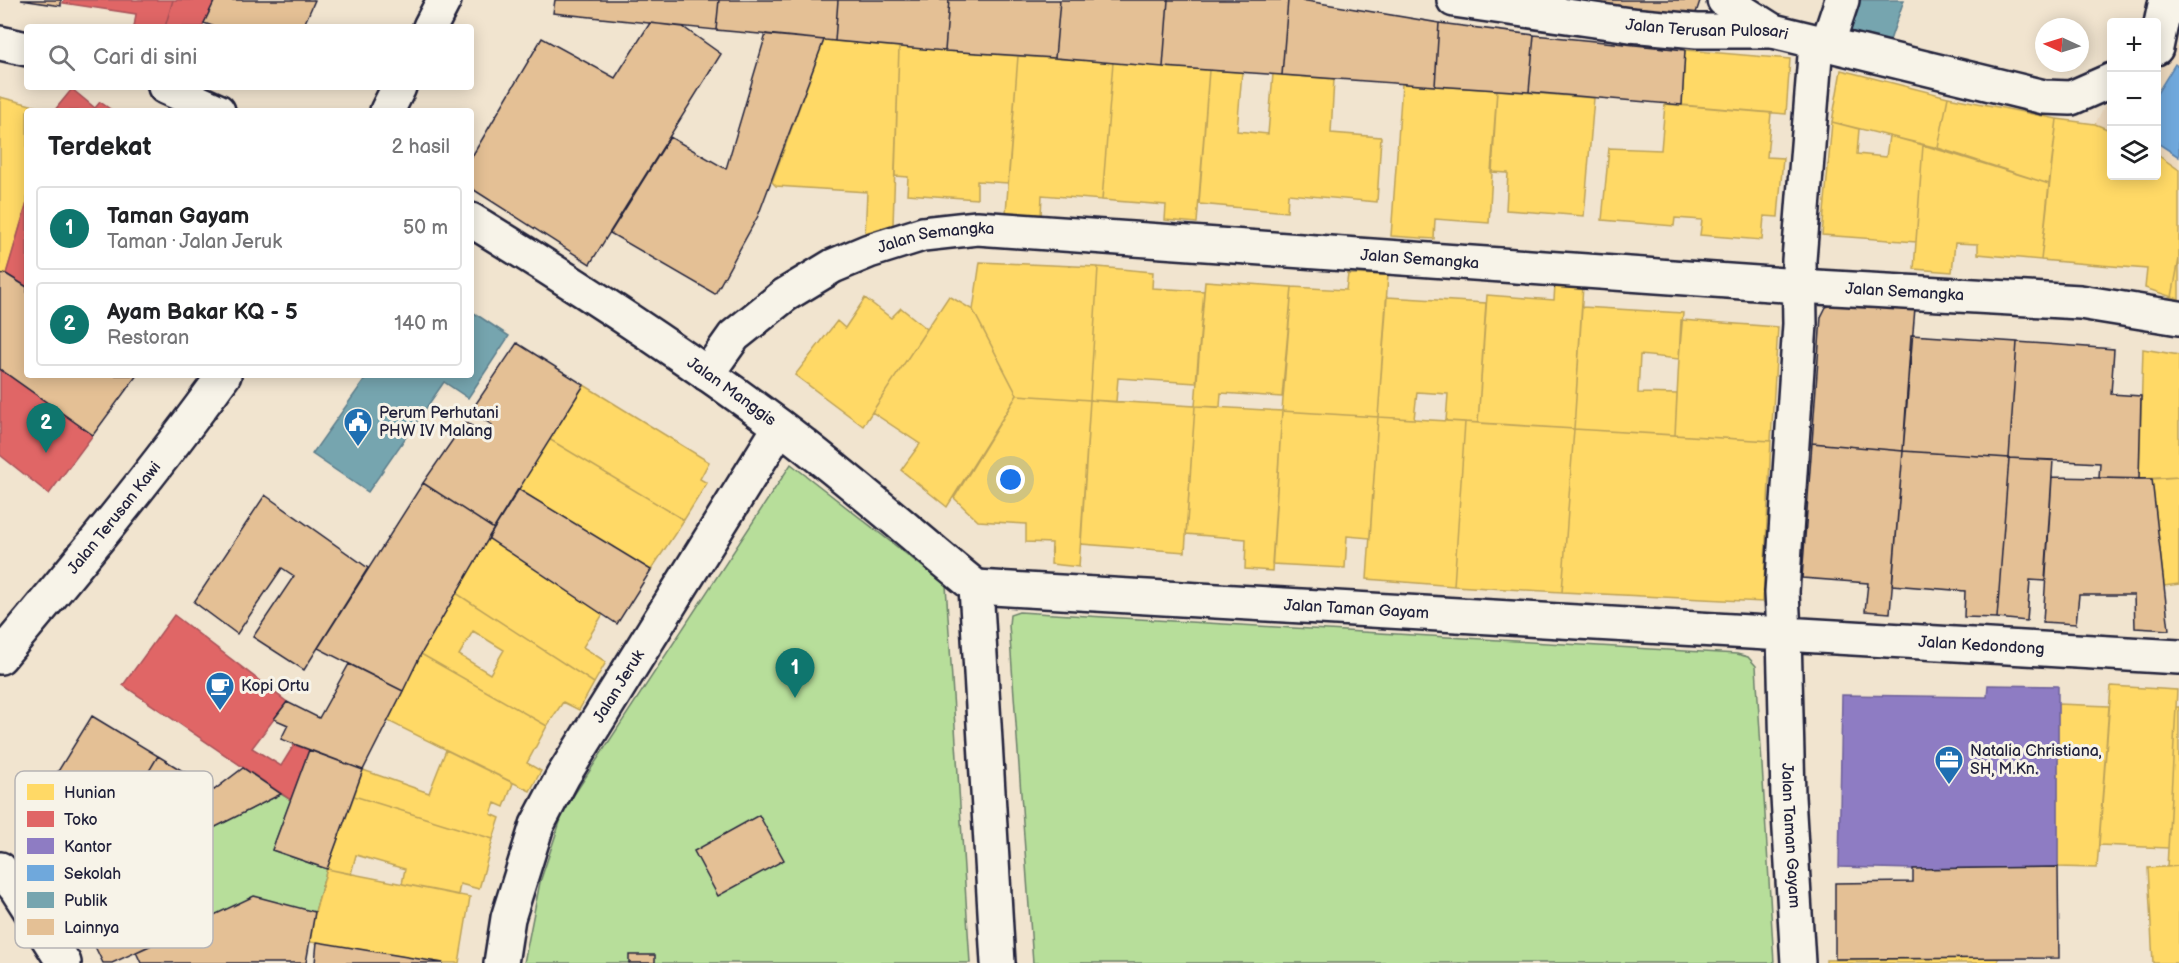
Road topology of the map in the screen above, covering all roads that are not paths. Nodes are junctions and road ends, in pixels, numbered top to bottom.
1 (444, 0) edge
2 (1454, 0) edge
3 (1724, 0) edge
4 (1842, 0) edge
5 (2166, 0) edge
6 (432, 24) edge
7 (2161, 27) edge
8 (1773, 31) junction
9 (0, 43) edge
10 (1822, 44) junction
11 (24, 48) edge
12 (2107, 82) edge
13 (172, 90) edge
14 (398, 90) edge
15 (211, 108) edge
16 (388, 108) edge
17 (474, 222) edge
18 (1799, 286) junction
19 (2179, 318) edge
20 (707, 374) junction
21 (222, 378) edge
22 (780, 427) junction
23 (976, 587) junction
24 (1784, 634) junction
25 (0, 657) edge
26 (2179, 657) edge
27 (0, 869) edge
28 (15, 887) edge
29 (54, 948) edge
30 (64, 963) edge
31 (501, 963) edge
32 (998, 963) edge
33 (1798, 963) edge

1 - 6 street
2 - 8 street, Jalan Terusan Pulosari
3 - 8 street
4 - 10 street
5 - 7 street
8 - 10 street, Jalan Terusan Pulosari
9 - 11 street
10 - 12 street, Jalan Terusan Pulosari
10 - 18 street
13 - 15 street
14 - 16 street
17 - 20 street, Jalan Manggis
18 - 19 street, Jalan Semangka
18 - 20 street, Jalan Semangka
18 - 24 street
20 - 22 street, Jalan Manggis
21 - 25 street, Jalan Terusan Kawi
22 - 23 street, Jalan Manggis
22 - 31 street, Jalan Jeruk
23 - 24 street, Jalan Taman Gayam
23 - 32 street
24 - 26 street, Jalan Kedondong
24 - 33 street, Jalan Taman Gayam
27 - 28 street
29 - 30 street

